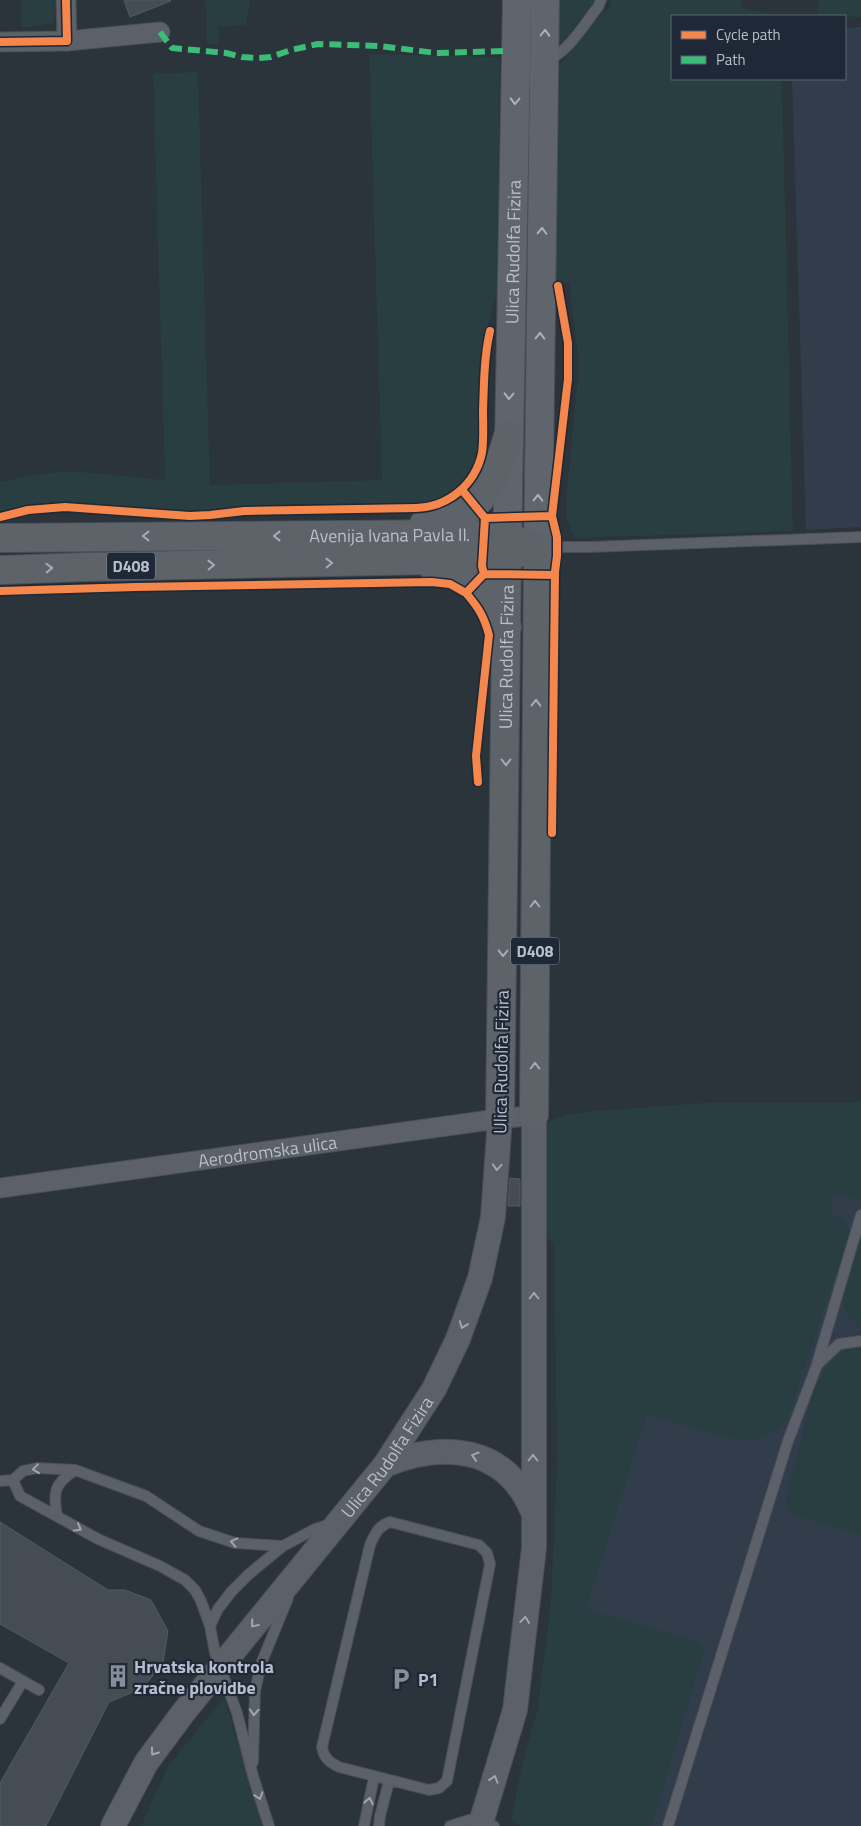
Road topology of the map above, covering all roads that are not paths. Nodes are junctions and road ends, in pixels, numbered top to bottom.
1 (66, 0) edge
2 (517, 0) edge
3 (545, 0) edge
4 (601, 0) edge
5 (160, 32) dead end
6 (66, 41) junction
7 (0, 42) edge
8 (530, 60) junction
9 (508, 436) junction
10 (361, 536) junction
11 (861, 536) edge
12 (0, 538) edge
13 (508, 547) junction
14 (538, 547) junction
15 (379, 561) junction
16 (0, 570) edge
17 (507, 627) junction
18 (534, 1115) junction
19 (500, 1118) junction
20 (0, 1188) edge
21 (861, 1215) edge
22 (861, 1341) edge
23 (817, 1365) junction
24 (385, 1465) junction
25 (75, 1470) junction
26 (13, 1480) junction
27 (0, 1481) edge
28 (533, 1511) junction
29 (57, 1516) junction
30 (338, 1522) junction
31 (283, 1546) junction
32 (302, 1567) junction
33 (210, 1626) junction
34 (220, 1666) junction
35 (0, 1668) edge
36 (23, 1681) junction
37 (39, 1690) dead end
38 (0, 1719) edge
39 (253, 1776) junction
40 (374, 1776) junction
41 (389, 1780) junction
42 (485, 1825) edge
43 (113, 1826) edge
44 (269, 1826) edge
45 (364, 1826) edge
46 (379, 1826) edge
47 (450, 1826) edge
48 (668, 1826) edge

1 - 6 street
2 - 8 main road, Ulica Rudolfa Fizira
8 -> 3 main road, Ulica Rudolfa Fizira
4 - 8 lane
5 - 6 street
6 - 7 street
8 -> 9 main road, Ulica Rudolfa Fizira
14 -> 8 main road, Ulica Rudolfa Fizira
9 - 10 main road
9 - 13 main road, Ulica Rudolfa Fizira
10 -> 12 main road, Avenija Ivana Pavla II. / D408
10 - 13 main road, Avenija Ivana Pavla II. / D408
11 - 14 lane
13 - 14 main road, Avenija Ivana Pavla II. / D408
13 - 15 main road, Avenija Ivana Pavla II. / D408
13 - 17 main road, Ulica Rudolfa Fizira / D408
18 -> 14 main road, Ulica Rudolfa Fizira / D408
16 -> 15 main road, Avenija Ivana Pavla II. / D408
15 - 17 main road
17 -> 19 main road, Ulica Rudolfa Fizira / D408
18 - 19 street, Aerodromska ulica
28 -> 18 street, Ulica Rudolfa Fizira
19 - 20 street, Aerodromska ulica
19 -> 24 street, Ulica Rudolfa Fizira
21 - 23 lane
22 - 23 lane
23 - 48 lane
28 -> 24 street
24 - 30 street, Ulica Rudolfa Fizira
25 -> 26 lane
25 - 29 lane
31 -> 25 lane
26 - 27 lane
26 - 29 lane
42 -> 28 street, Ulica Rudolfa Fizira
29 -> 33 lane
30 - 31 lane
30 - 32 street, Ulica Rudolfa Fizira
31 - 33 lane
32 -> 34 street, Ulica Rudolfa Fizira
32 -> 39 lane
33 - 34 lane
34 - 39 lane
34 -> 43 street, Ulica Rudolfa Fizira
35 - 36 lane
36 - 37 lane
36 - 38 lane
39 -> 44 lane
40 - 41 lane
40 - 41 lane
45 -> 40 lane
41 - 46 lane
42 - 47 lane

